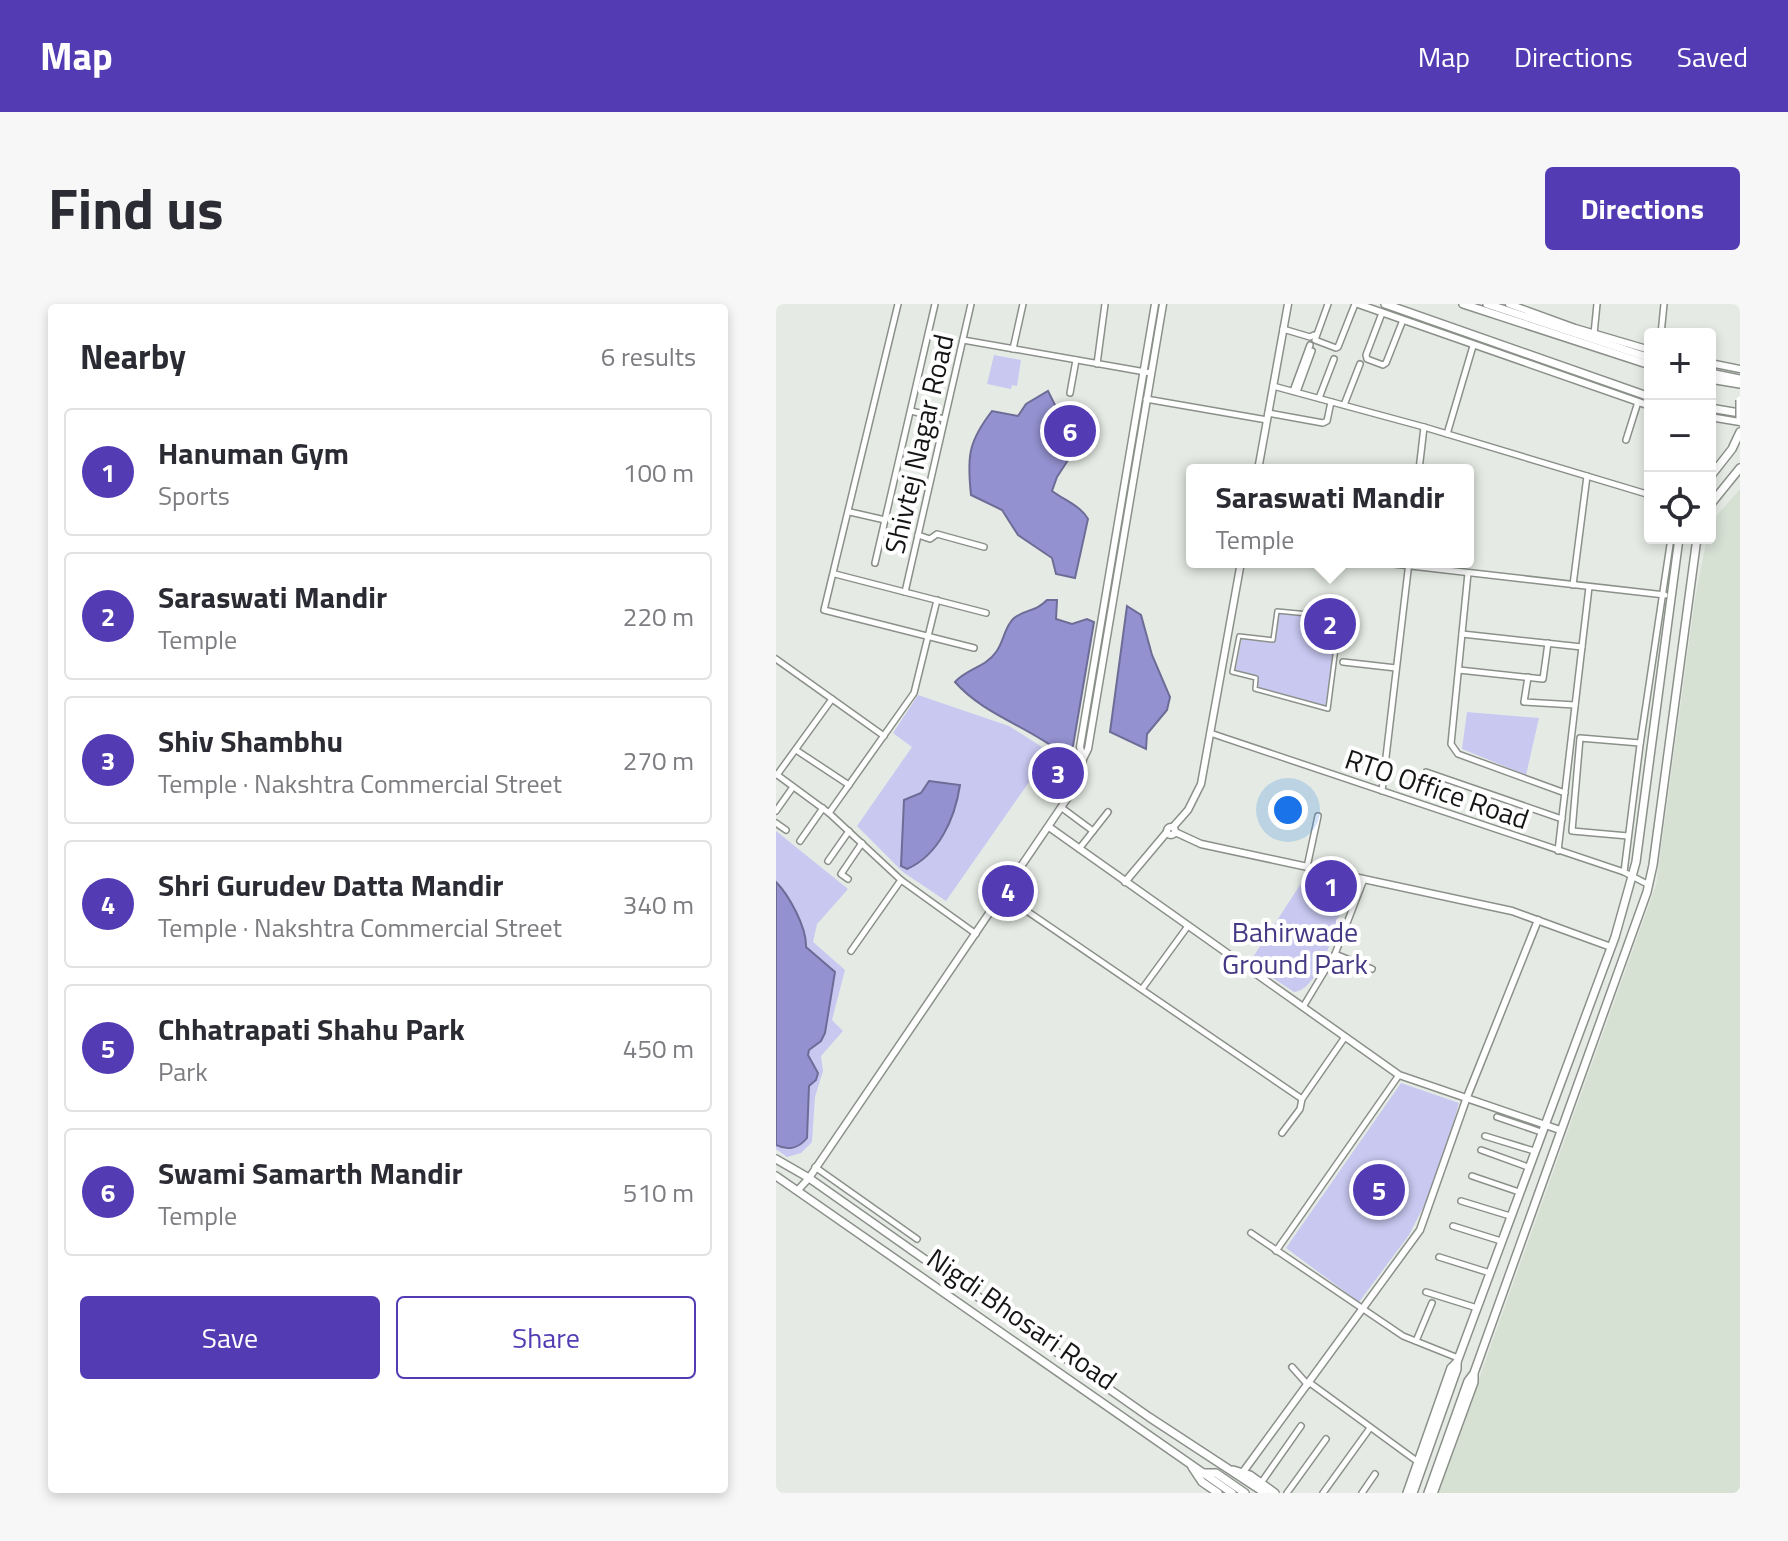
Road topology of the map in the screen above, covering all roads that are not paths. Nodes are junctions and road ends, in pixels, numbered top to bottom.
1 (898, 304) edge
2 (935, 304) edge
3 (971, 304) edge
4 (1023, 304) edge
5 (1105, 304) edge
6 (1155, 304) edge
7 (1163, 304) edge
8 (1288, 304) edge
9 (1326, 304) edge
10 (1356, 304) edge
11 (1385, 304) edge
12 (1463, 304) edge
13 (1487, 304) edge
14 (1509, 304) edge
15 (1597, 304) edge
16 (1664, 304) edge
17 (1382, 313) junction
18 (1403, 320) junction
19 (1662, 328) edge
20 (1283, 329) junction
21 (1594, 334) junction
22 (963, 340) junction
23 (1473, 346) junction
24 (1311, 348) dead end
25 (1644, 348) edge
26 (1013, 349) junction
27 (1644, 356) edge
28 (1334, 359) dead end
29 (1076, 360) junction
30 (1644, 363) edge
31 (1097, 364) junction
32 (1360, 364) dead end
33 (1716, 364) edge
34 (1740, 369) edge
35 (1147, 373) junction
36 (1716, 375) edge
37 (1716, 380) edge
38 (1740, 382) edge
39 (1273, 386) junction
40 (1295, 392) junction
41 (1070, 393) dead end
42 (1644, 395) edge
43 (1143, 398) junction
44 (1319, 398) junction
45 (1740, 400) edge
46 (1331, 402) junction
47 (1638, 402) junction
48 (1644, 404) edge
49 (1344, 405) junction
50 (1716, 410) edge
51 (911, 411) junction
52 (1268, 417) junction
53 (1716, 417) edge
54 (1740, 417) edge
55 (944, 419) junction
56 (1424, 427) junction
57 (1740, 432) edge
58 (1447, 434) junction
59 (1626, 440) dead end
60 (1259, 464) edge
61 (1420, 464) edge
62 (1740, 468) edge
63 (1714, 472) edge
64 (1587, 476) junction
65 (1644, 493) edge
66 (1716, 498) edge
67 (850, 512) junction
68 (885, 520) junction
69 (918, 535) junction
70 (1671, 544) edge
71 (1678, 544) edge
72 (1696, 544) edge
73 (984, 547) dead end
74 (875, 563) dead end
75 (1240, 568) edge
76 (1408, 568) edge
77 (1435, 568) edge
78 (1468, 573) junction
79 (835, 574) junction
80 (1573, 585) junction
81 (1589, 587) junction
82 (905, 592) junction
83 (1668, 596) junction
84 (937, 600) junction
85 (986, 613) dead end
86 (1462, 634) junction
87 (929, 637) junction
88 (1548, 643) junction
89 (1582, 647) junction
90 (974, 648) dead end
91 (779, 661) edge
92 (1343, 662) dead end
93 (1396, 668) junction
94 (1459, 670) junction
95 (776, 671) edge
96 (1232, 672) joint
97 (1528, 677) junction
98 (832, 699) junction
99 (1575, 705) junction
100 (1210, 733) junction
101 (884, 736) junction
102 (1640, 743) junction
103 (796, 750) junction
104 (1426, 772) dead end
105 (777, 775) edge
106 (849, 785) junction
107 (793, 787) junction
108 (1382, 791) junction
109 (1565, 793) junction
110 (1062, 808) junction
111 (826, 810) junction
112 (776, 811) edge
113 (1108, 812) dead end
114 (1318, 816) dead end
115 (1562, 819) junction
116 (776, 823) edge
117 (1049, 827) junction
118 (786, 830) dead end
119 (849, 831) junction
120 (1093, 831) junction
121 (1172, 831) junction
122 (1628, 836) junction
123 (800, 841) dead end
124 (862, 843) junction
125 (1079, 849) junction
126 (1558, 851) junction
127 (828, 861) dead end
128 (1307, 867) junction
129 (1624, 872) junction
130 (1634, 876) junction
131 (848, 879) dead end
132 (1364, 879) junction
133 (901, 880) junction
134 (1125, 882) junction
135 (1649, 885) junction
136 (1002, 894) junction
137 (1538, 920) junction
138 (1188, 926) junction
139 (976, 934) junction
140 (1611, 947) junction
141 (851, 951) dead end
142 (1335, 954) junction
143 (1372, 969) dead end
144 (1142, 989) junction
145 (1303, 1007) junction
146 (1345, 1037) junction
147 (1399, 1075) junction
148 (1467, 1097) junction
149 (1302, 1099) junction
150 (1497, 1117) dead end
151 (1543, 1128) junction
152 (1560, 1130) junction
153 (1282, 1133) dead end
154 (1485, 1136) dead end
155 (1481, 1150) dead end
156 (1534, 1151) junction
157 (776, 1159) edge
158 (815, 1167) junction
159 (1528, 1167) junction
160 (776, 1176) edge
161 (1472, 1176) dead end
162 (809, 1178) junction
163 (798, 1190) junction
164 (1519, 1192) junction
165 (1461, 1201) dead end
166 (865, 1204) junction
167 (859, 1213) junction
168 (1510, 1216) junction
169 (1453, 1226) dead end
170 (901, 1227) junction
171 (1251, 1233) dead end
172 (893, 1237) junction
173 (917, 1239) dead end
174 (1501, 1241) junction
175 (1276, 1251) junction
176 (1439, 1257) dead end
177 (1490, 1273) junction
178 (1426, 1292) dead end
179 (1432, 1303) dead end
180 (1477, 1308) junction
181 (1363, 1309) junction
182 (1416, 1341) junction
183 (1458, 1363) junction
184 (1292, 1367) dead end
185 (1474, 1373) junction
186 (1309, 1384) junction
187 (1301, 1426) dead end
188 (1370, 1428) junction
189 (1326, 1439) dead end
190 (1418, 1462) junction
191 (1188, 1463) junction
192 (1227, 1468) junction
193 (1203, 1472) junction
194 (1243, 1472) junction
195 (1375, 1474) dead end
196 (1261, 1483) junction
197 (1218, 1493) edge
198 (1232, 1493) edge
199 (1245, 1493) edge
200 (1265, 1493) edge
201 (1275, 1493) edge
202 (1287, 1493) edge
203 (1323, 1493) edge
204 (1362, 1493) edge
205 (1410, 1493) edge
206 (1431, 1493) edge

1 - 67 street
2 - 51 street
3 - 22 street, Shivtej Nagar Road
4 - 26 street
5 - 31 street
6 - 35 street
7 - 35 street
8 - 20 street
9 - 10 street
9 - 20 street
10 - 17 street
11 - 42 main road
12 - 30 main road
13 - 27 main road
14 - 21 street
15 - 21 street
16 - 19 street
17 - 18 street
17 - 18 street
18 - 23 street
20 - 39 street
21 - 25 street
22 - 26 street
22 - 55 street, Shivtej Nagar Road
23 - 47 street
23 - 58 street
24 - 40 street
26 - 29 street
28 - 44 street
29 - 31 street
29 - 41 street
31 - 35 street
32 - 49 street
33 - 34 street
35 - 43 street
36 - 38 main road
37 - 38 main road
39 - 40 street
39 - 52 street
40 - 44 street
43 - 52 street
43 - 110 street
44 - 46 street
45 - 54 main road, bridge
46 - 49 street
46 - 52 street
47 - 48 street
47 - 59 street
49 - 56 street
50 - 54 main road
51 - 55 street
51 - 68 street
52 - 60 street
53 - 54 street
55 - 69 street, Shivtej Nagar Road
56 - 58 street
56 - 61 street
57 - 63 main road
58 - 64 street
62 - 66 main road
64 - 65 street
64 - 80 street
67 - 68 street
67 - 79 street
68 - 74 street
69 - 73 street
69 - 82 street, Shivtej Nagar Road
70 - 83 street
71 - 83 main road
72 - 135 main road
75 - 100 street
76 - 93 street
77 - 78 street
78 - 80 street
78 - 86 street
79 - 82 street
79 - 87 street
80 - 81 street
81 - 83 street
81 - 89 street
82 - 84 street
83 - 102 street
83 - 130 main road
84 - 85 street
84 - 87 street
86 - 88 street
86 - 94 street
87 - 90 street
87 - 101 street
88 - 89 street
88 - 97 street
89 - 99 street
91 - 95 street
91 - 98 street
92 - 93 street
93 - 108 street
94 - 97 street
94 - 109 street
96 - 96 street
97 - 99 street
98 - 101 street
98 - 103 street
99 - 109 street
100 - 108 street, RTO Office Road
100 - 121 street
101 - 106 street
102 - 122 street
102 - 122 street
103 - 105 street
103 - 106 street
104 - 115 street
105 - 107 street
106 - 111 street
107 - 111 street
107 - 112 street
108 - 126 street, RTO Office Road
109 - 115 street
110 - 117 street
110 - 120 street
111 - 119 street
111 - 123 street
113 - 120 street
114 - 128 street
115 - 126 street
116 - 118 street
117 - 125 street
117 - 136 street
119 - 124 street
119 - 127 street
120 - 125 street
121 - 128 street
121 - 134 street
122 - 129 street
124 - 131 street
124 - 133 street
125 - 134 street
126 - 129 street, RTO Office Road
128 - 132 street
129 - 130 street, RTO Office Road
130 - 135 street, RTO Office Road
130 - 140 main road
132 - 137 street
132 - 142 street
133 - 139 street
133 - 141 street
134 - 138 street
135 - 152 main road
136 - 139 street
136 - 144 street
137 - 140 street
137 - 148 street
138 - 144 street
138 - 145 street
139 - 158 street
140 - 151 main road
142 - 143 street
142 - 145 street
144 - 149 street
145 - 146 street
146 - 147 street
146 - 149 street
147 - 148 street
147 - 175 street
148 - 151 street
148 - 181 street
149 - 153 street
150 - 151 street
151 - 152 street
151 - 156 main road
152 - 185 main road
154 - 156 street
155 - 159 street
156 - 159 main road
157 - 162 main road, Nigdi Bhosari Road
158 - 162 street
158 - 166 street
159 - 164 main road
160 - 163 main road, Nigdi Bhosari Road
161 - 164 street
162 - 163 street
162 - 167 main road, Nigdi Bhosari Road
163 - 191 main road, Nigdi Bhosari Road
164 - 168 main road
165 - 168 street
166 - 167 street
166 - 170 street
167 - 172 main road, Nigdi Bhosari Road
168 - 174 main road
169 - 174 street
170 - 172 street
170 - 173 street
171 - 175 street
172 - 192 main road, Nigdi Bhosari Road
174 - 177 main road
175 - 181 street
176 - 177 street
177 - 180 main road
178 - 180 street
179 - 182 street
180 - 183 main road
181 - 182 street
181 - 186 street
182 - 183 street
183 - 190 main road
183 - 205 main road
184 - 186 street
185 - 206 main road
185 - 206 main road
186 - 188 street
186 - 194 street
187 - 196 street
188 - 190 street
188 - 203 street
189 - 202 street
190 - 205 main road
191 - 193 main road, Nigdi Bhosari Road
191 - 197 main road
192 - 194 main road
192 - 200 main road, Nigdi Bhosari Road
193 - 198 main road
193 - 199 main road, Nigdi Bhosari Road
194 - 196 main road
195 - 204 street
196 - 201 main road

